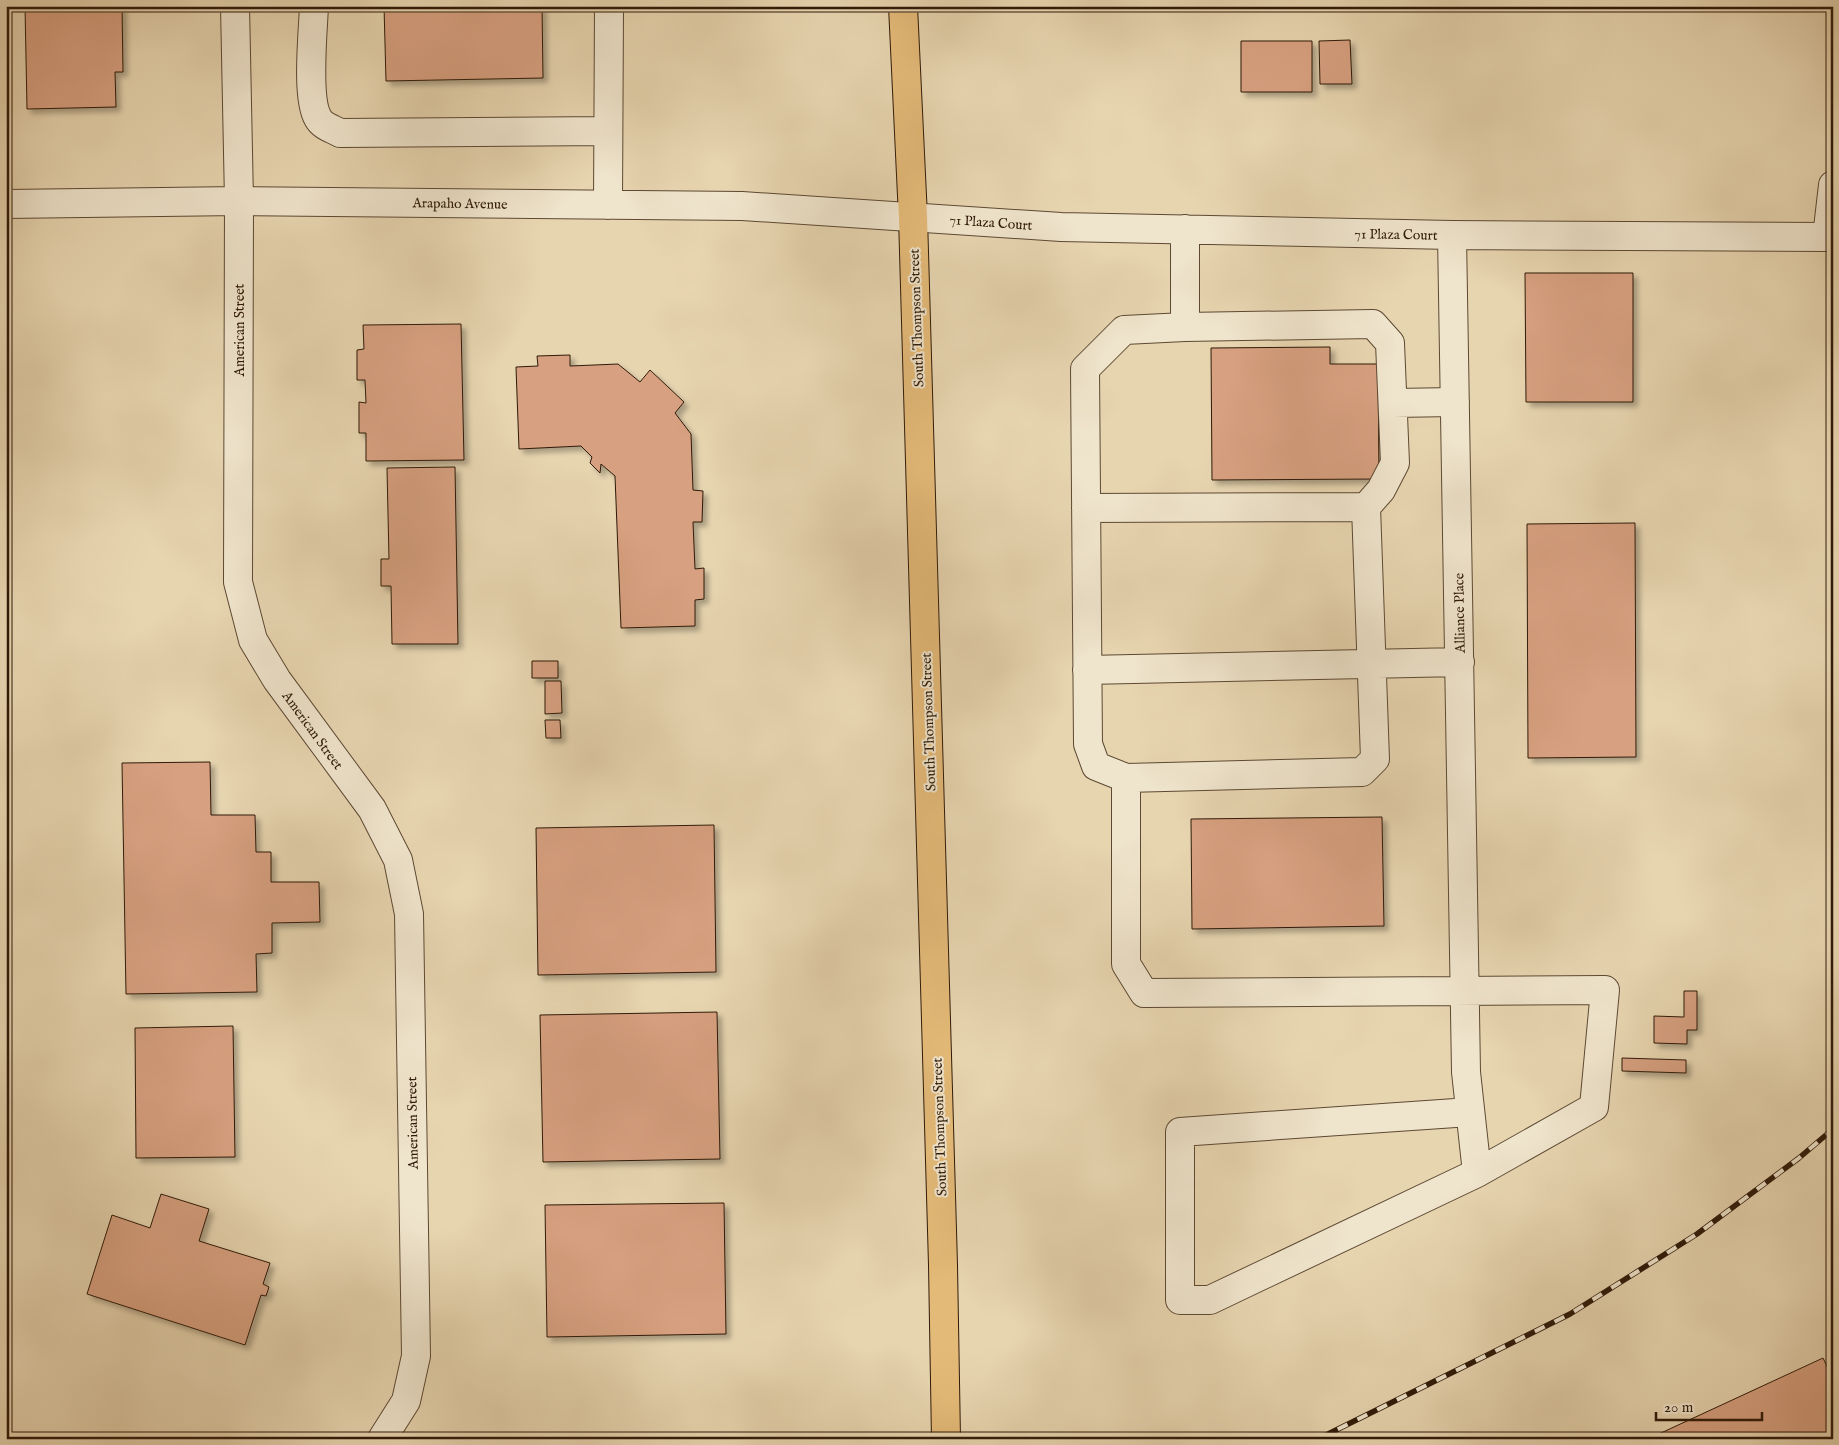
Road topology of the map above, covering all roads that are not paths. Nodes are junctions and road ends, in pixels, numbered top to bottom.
1 (235, 6) edge
2 (314, 6) edge
3 (609, 6) edge
4 (904, 6) edge
5 (608, 131) junction
6 (1833, 185) edge
7 (238, 201) junction
8 (6, 204) edge
9 (608, 205) junction
10 (913, 217) junction
11 (1185, 229) junction
12 (1452, 235) junction
13 (1185, 327) junction
14 (1455, 402) junction
15 (1393, 403) junction
16 (1366, 507) junction
17 (1086, 508) junction
18 (1460, 662) junction
19 (1372, 665) junction
20 (1087, 670) junction
21 (1126, 778) junction
22 (1466, 990) junction
23 (1470, 1112) junction
24 (1477, 1174) junction
25 (382, 1439) edge
26 (946, 1439) edge

1 - 7 street, American Street
2 - 5 street
3 - 5 street
4 - 10 highway, South Thompson Street
5 - 9 street
6 - 12 street, 71 Plaza Court
7 - 8 street, Arapaho Avenue
7 - 9 street, Arapaho Avenue
7 - 25 street, American Street
9 - 10 street, Arapaho Avenue
10 - 11 street, 71 Plaza Court
10 - 26 highway, South Thompson Street
11 - 12 street, 71 Plaza Court
11 - 13 street
12 - 14 street, Alliance Place
13 - 15 street
13 - 17 street
14 - 15 street
14 - 18 street, Alliance Place
15 - 16 street
16 - 17 street
16 - 19 street
17 - 20 street
18 - 19 street
18 - 22 street, Alliance Place
19 - 20 street
19 - 21 street
20 - 21 street
21 - 22 street
22 - 23 street, Alliance Place
22 - 24 street
23 - 24 street, Alliance Place
23 - 24 street

